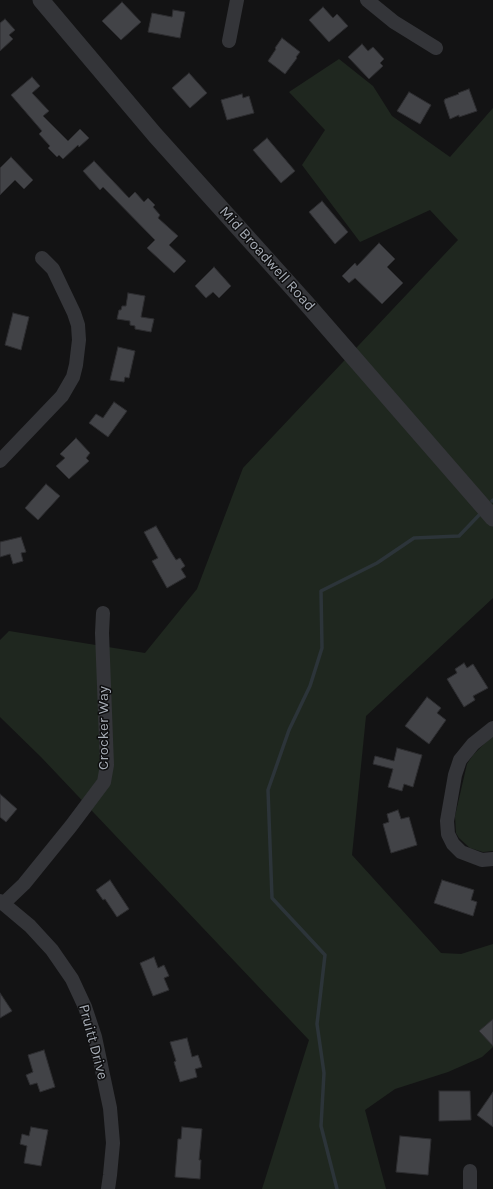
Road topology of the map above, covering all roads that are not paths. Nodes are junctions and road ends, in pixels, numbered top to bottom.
1 (237, 0) edge
2 (367, 0) edge
3 (46, 2) edge
4 (229, 41) dead end
5 (436, 48) dead end
6 (42, 258) dead end
7 (0, 461) edge
8 (493, 518) edge
9 (103, 613) dead end
10 (493, 728) edge
11 (493, 859) edge
12 (2, 902) edge
13 (470, 1171) dead end
14 (108, 1189) edge
15 (470, 1189) edge

1 - 4 street
2 - 5 street
3 - 8 street, Mid Broadwell Road
6 - 7 street
9 - 12 street, Crocker Way
10 - 11 street
12 - 14 street, Pruitt Drive
13 - 15 street

